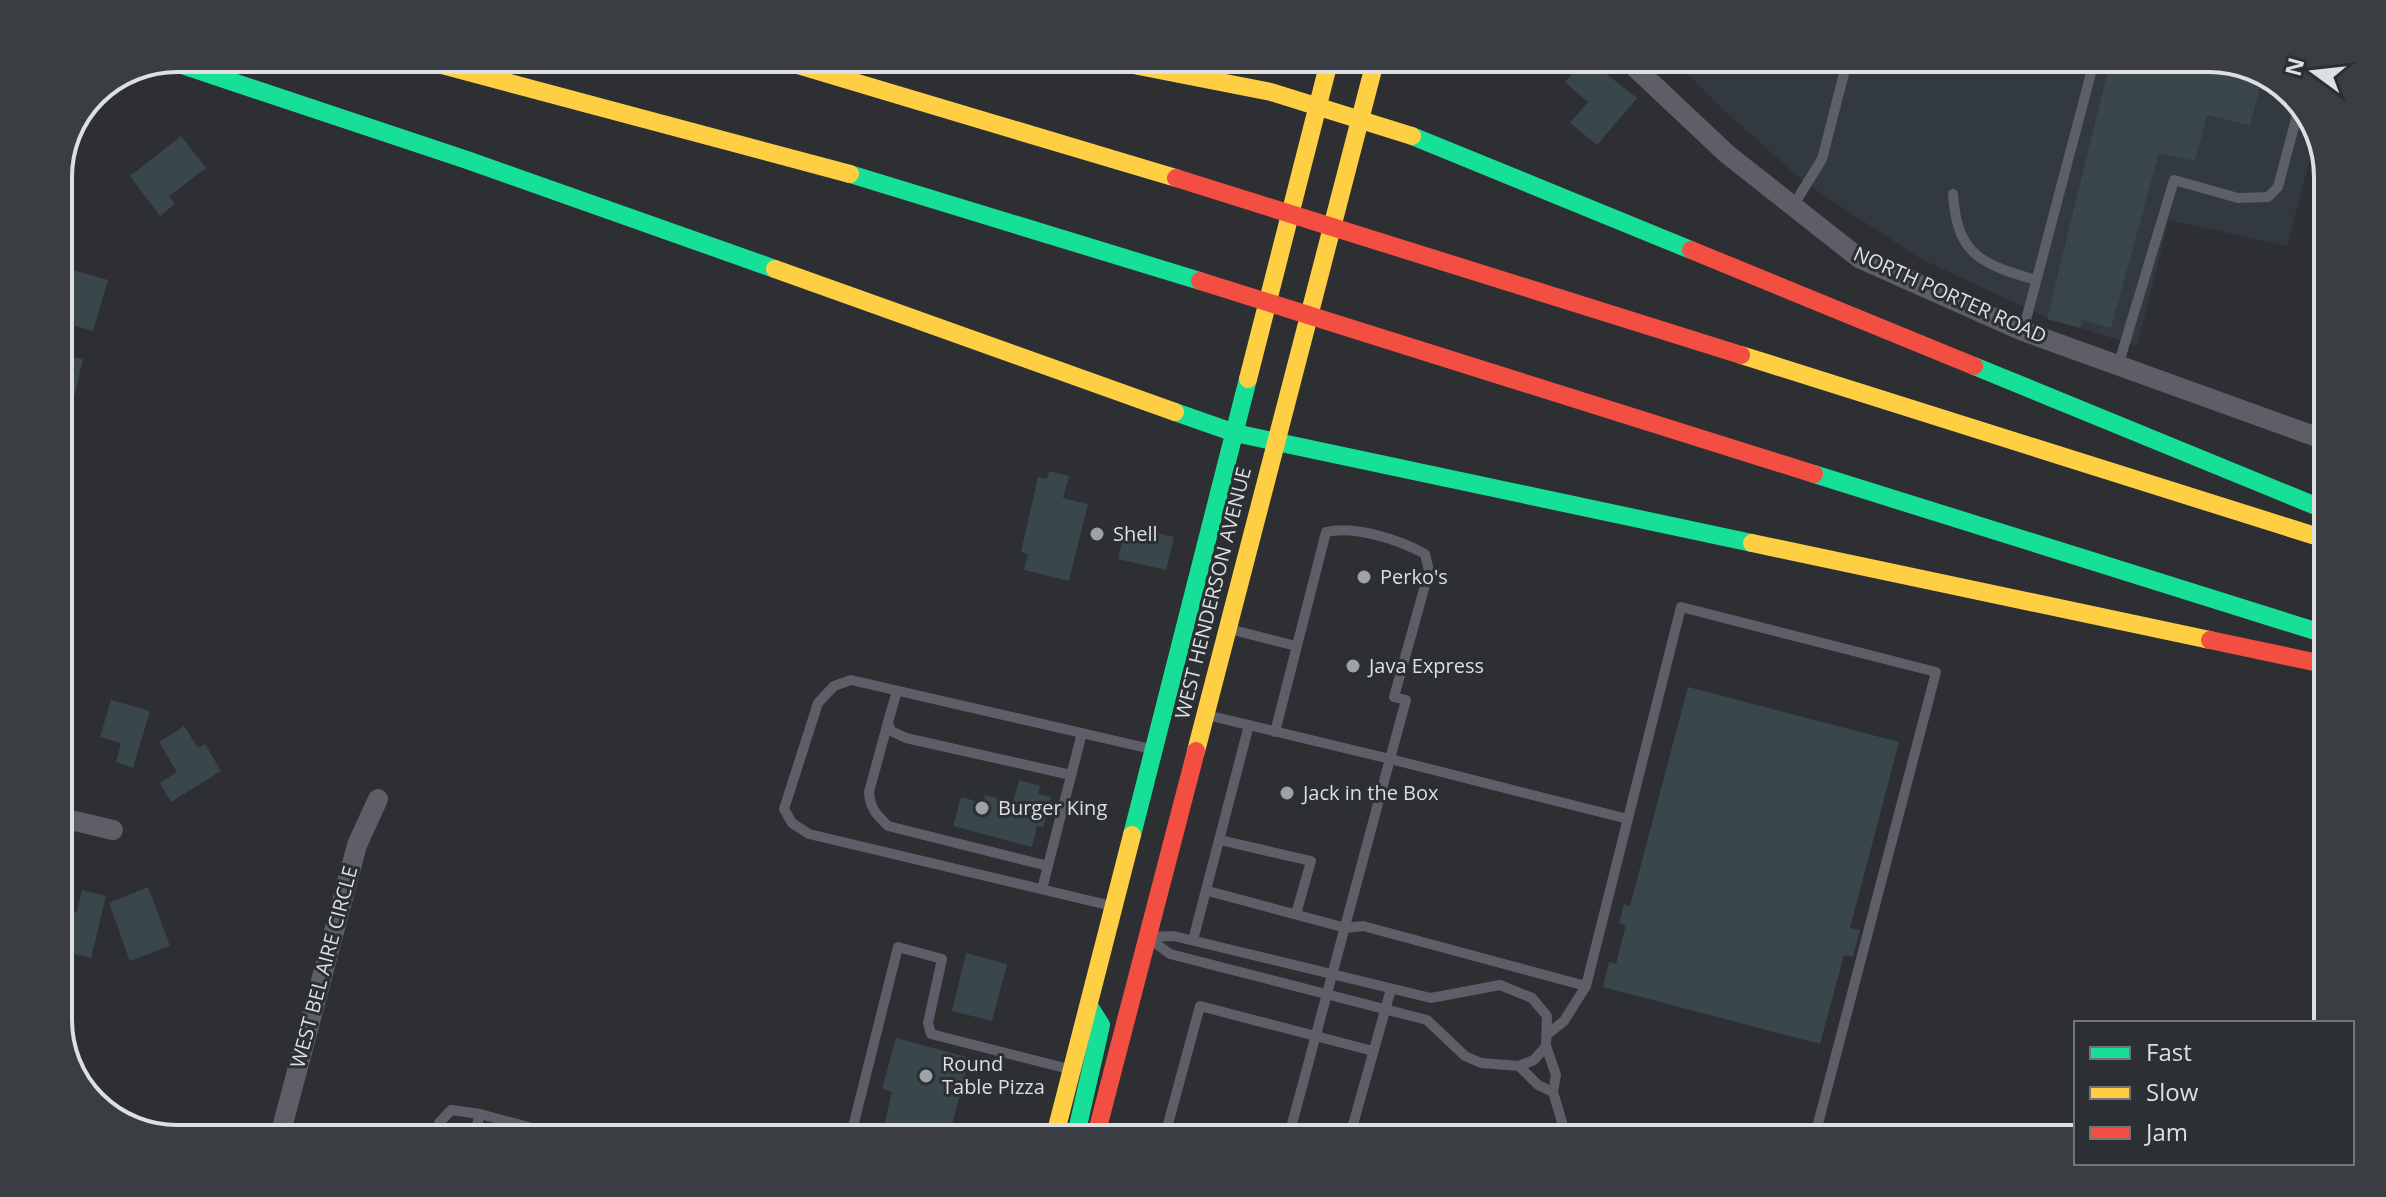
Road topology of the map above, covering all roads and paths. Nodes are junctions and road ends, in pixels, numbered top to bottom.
1 (203, 72) edge
2 (469, 72) edge
3 (821, 72) edge
4 (1169, 72) edge
5 (1327, 72) edge
6 (1372, 72) edge
7 (1644, 72) edge
8 (1844, 72) edge
9 (2091, 72) edge
10 (1319, 105) junction
11 (1359, 116) junction
12 (2296, 119) edge
13 (1953, 194) dead end
14 (1793, 206) junction
15 (2036, 280) junction
16 (2023, 331) junction
17 (2118, 366) junction
18 (1235, 433) junction
19 (2314, 436) edge
20 (1274, 443) junction
21 (2314, 505) edge
22 (2314, 536) edge
23 (1227, 628) junction
24 (2314, 631) edge
25 (1296, 646) junction
26 (2314, 662) edge
27 (897, 691) junction
28 (1205, 714) junction
29 (888, 722) junction
30 (1249, 725) junction
31 (1275, 732) junction
32 (1082, 733) junction
33 (1154, 750) junction
34 (1390, 759) junction
35 (1071, 775) junction
36 (378, 799) dead end
37 (1628, 819) junction
38 (72, 820) edge
39 (113, 830) dead end
40 (1220, 840) junction
41 (1048, 866) junction
42 (1042, 889) junction
43 (1208, 891) junction
44 (1127, 912) junction
45 (1296, 914) junction
46 (1346, 928) junction
47 (1147, 937) junction
48 (1193, 940) junction
49 (1335, 974) junction
50 (1586, 986) junction
51 (1391, 989) junction
52 (1329, 994) junction
53 (1089, 1006) junction
54 (1386, 1009) junction
55 (1549, 1033) junction
56 (1317, 1036) junction
57 (1546, 1046) junction
58 (1373, 1051) junction
59 (1519, 1066) junction
60 (1072, 1070) junction
61 (1553, 1092) junction
62 (480, 1114) junction
63 (283, 1125) edge
64 (438, 1125) edge
65 (477, 1125) edge
66 (520, 1125) edge
67 (854, 1125) edge
68 (1058, 1125) edge
69 (1078, 1125) edge
70 (1099, 1125) edge
71 (1168, 1125) edge
72 (1292, 1125) edge
73 (1353, 1125) edge
74 (1563, 1125) edge
75 (1818, 1125) edge

1 - 18 main road
2 - 24 main road
3 - 22 main road
4 - 10 main road
5 - 10 main road, WEST HENDERSON AVENUE
6 - 11 main road, WEST HENDERSON AVENUE
7 - 14 street, NORTH PORTER ROAD
8 - 14 lane
9 - 15 lane
10 - 11 main road
10 - 18 main road, WEST HENDERSON AVENUE
11 - 20 main road, WEST HENDERSON AVENUE
11 - 21 main road
12 - 17 lane
13 - 15 lane
14 - 16 street, NORTH PORTER ROAD
15 - 16 lane
16 - 17 street, NORTH PORTER ROAD
17 - 19 street, NORTH PORTER ROAD
18 - 20 main road
18 - 33 main road, WEST HENDERSON AVENUE
20 - 23 main road, WEST HENDERSON AVENUE
20 - 26 main road
23 - 25 lane
23 - 28 main road, WEST HENDERSON AVENUE
25 - 31 lane
25 - 34 lane
27 - 29 lane
27 - 32 lane
27 - 42 lane
28 - 30 lane
28 - 47 main road, WEST HENDERSON AVENUE
29 - 35 lane
29 - 41 lane
30 - 31 lane
30 - 40 lane
31 - 34 lane
32 - 33 lane
32 - 35 lane
33 - 44 main road, WEST HENDERSON AVENUE
34 - 37 lane
34 - 46 lane
35 - 41 lane
36 - 63 street, WEST BEL AIRE CIRCLE
37 - 50 lane
37 - 75 lane
38 - 39 street
40 - 43 lane
40 - 45 lane
41 - 42 lane
42 - 44 lane
43 - 45 lane
43 - 48 lane
44 - 47 main road
44 - 53 main road, WEST HENDERSON AVENUE
45 - 46 lane
46 - 49 lane
46 - 50 lane
47 - 48 lane
47 - 52 lane
47 - 70 main road, WEST HENDERSON AVENUE
48 - 49 lane
49 - 51 lane
49 - 52 lane
50 - 55 lane
51 - 54 lane
51 - 55 lane
52 - 54 lane
52 - 56 lane
53 - 60 main road, WEST HENDERSON AVENUE
53 - 69 main road
54 - 58 lane
54 - 59 lane
55 - 57 lane
56 - 58 lane
56 - 71 lane
56 - 72 lane
57 - 59 lane
57 - 61 lane
58 - 73 lane
59 - 61 lane
60 - 67 lane
60 - 68 main road, WEST HENDERSON AVENUE
61 - 74 lane
62 - 64 lane
62 - 65 lane
62 - 66 lane

